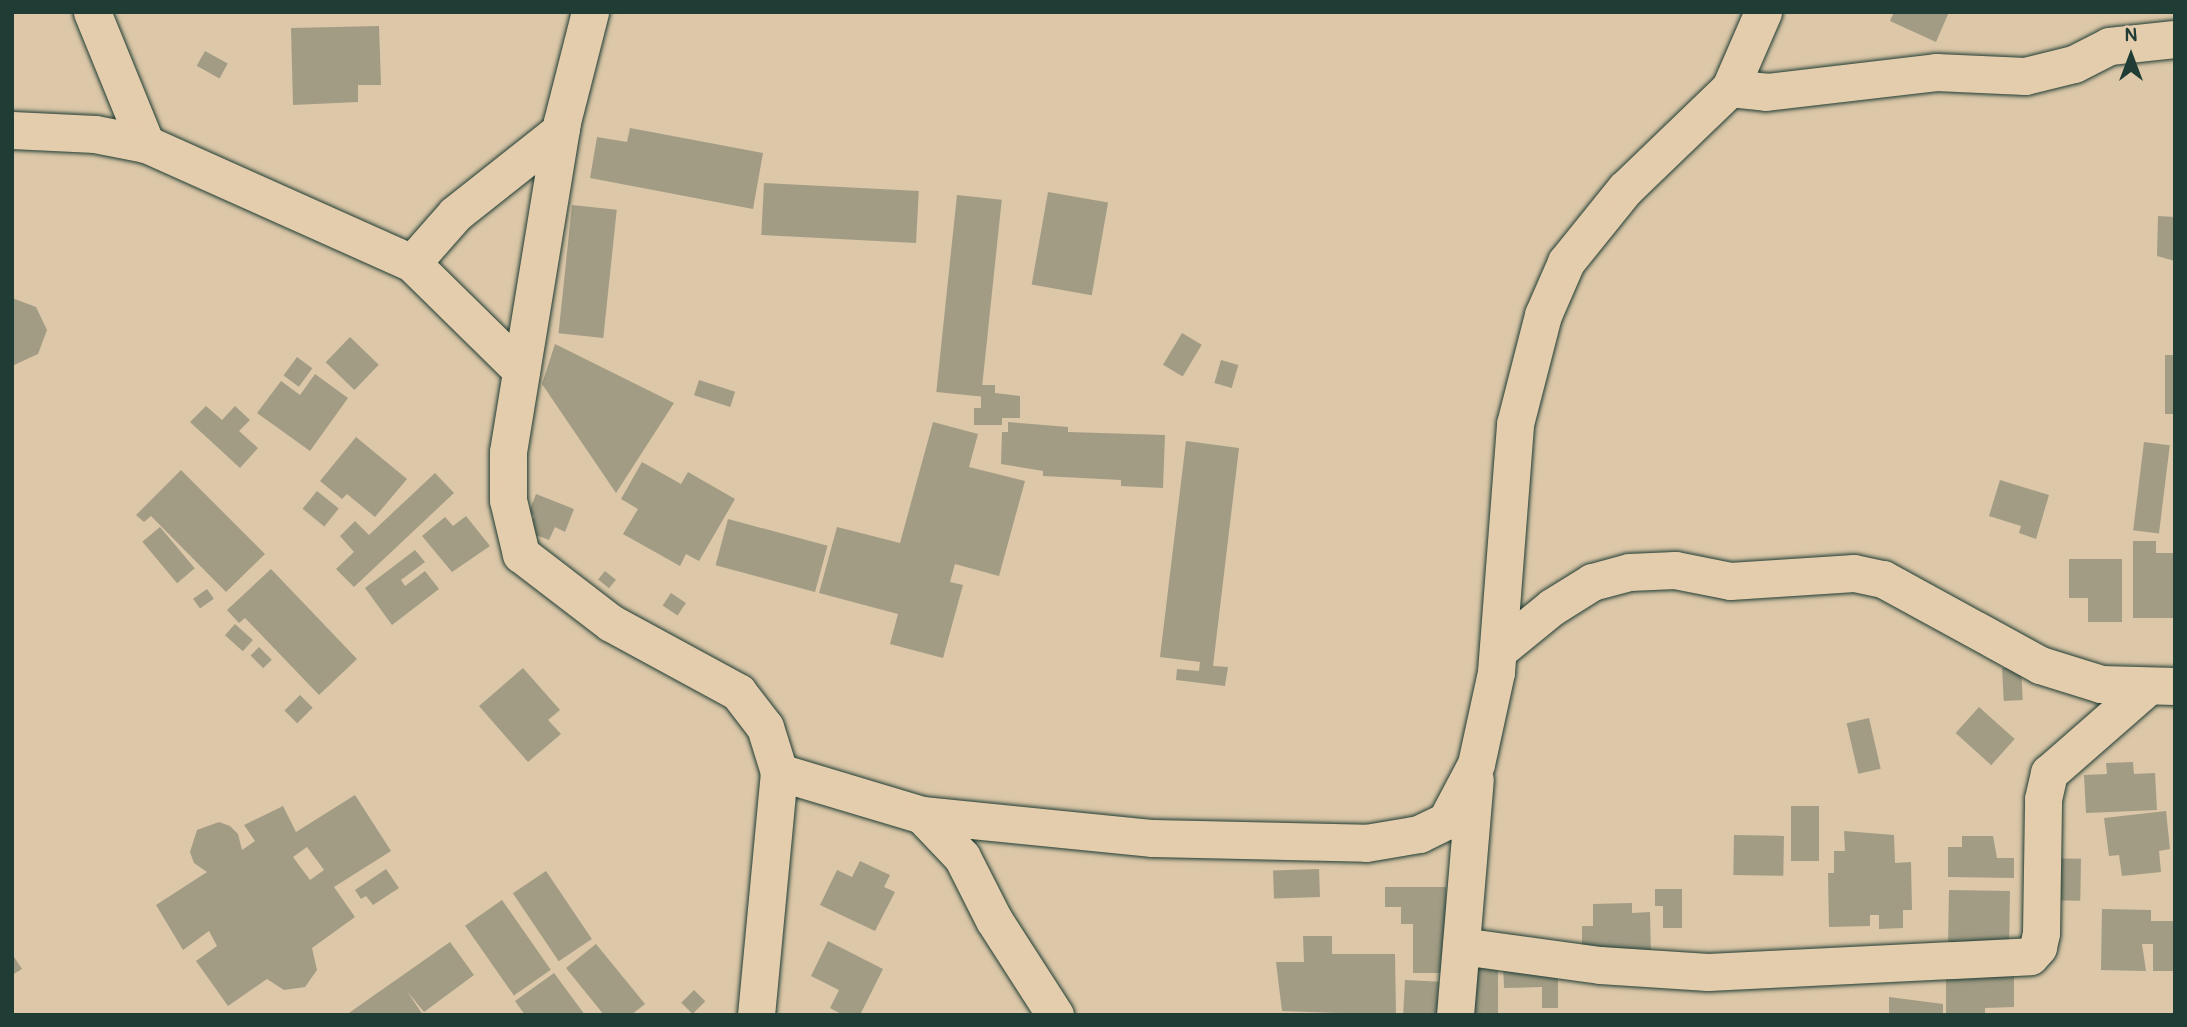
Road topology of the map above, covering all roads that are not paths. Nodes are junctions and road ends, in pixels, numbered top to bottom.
1 (92, 12) edge
2 (590, 12) edge
3 (1763, 12) edge
4 (2175, 40) edge
5 (1730, 88) junction
6 (12, 130) edge
7 (561, 130) junction
8 (146, 144) junction
9 (412, 263) junction
10 (521, 370) junction
11 (1498, 651) junction
12 (2160, 687) edge
13 (1476, 764) junction
14 (779, 772) junction
15 (922, 815) junction
16 (1461, 946) junction
17 (756, 1015) edge
18 (1055, 1015) edge
19 (1455, 1015) edge

1 - 8 street
2 - 7 street
3 - 5 street
4 - 5 street
5 - 11 street
6 - 8 street
7 - 9 street
7 - 10 street
8 - 9 street
9 - 10 street
10 - 14 street
11 - 12 street
11 - 13 street
12 - 16 street
13 - 15 street
13 - 16 street
14 - 15 street
14 - 17 street
15 - 18 street
16 - 19 street

